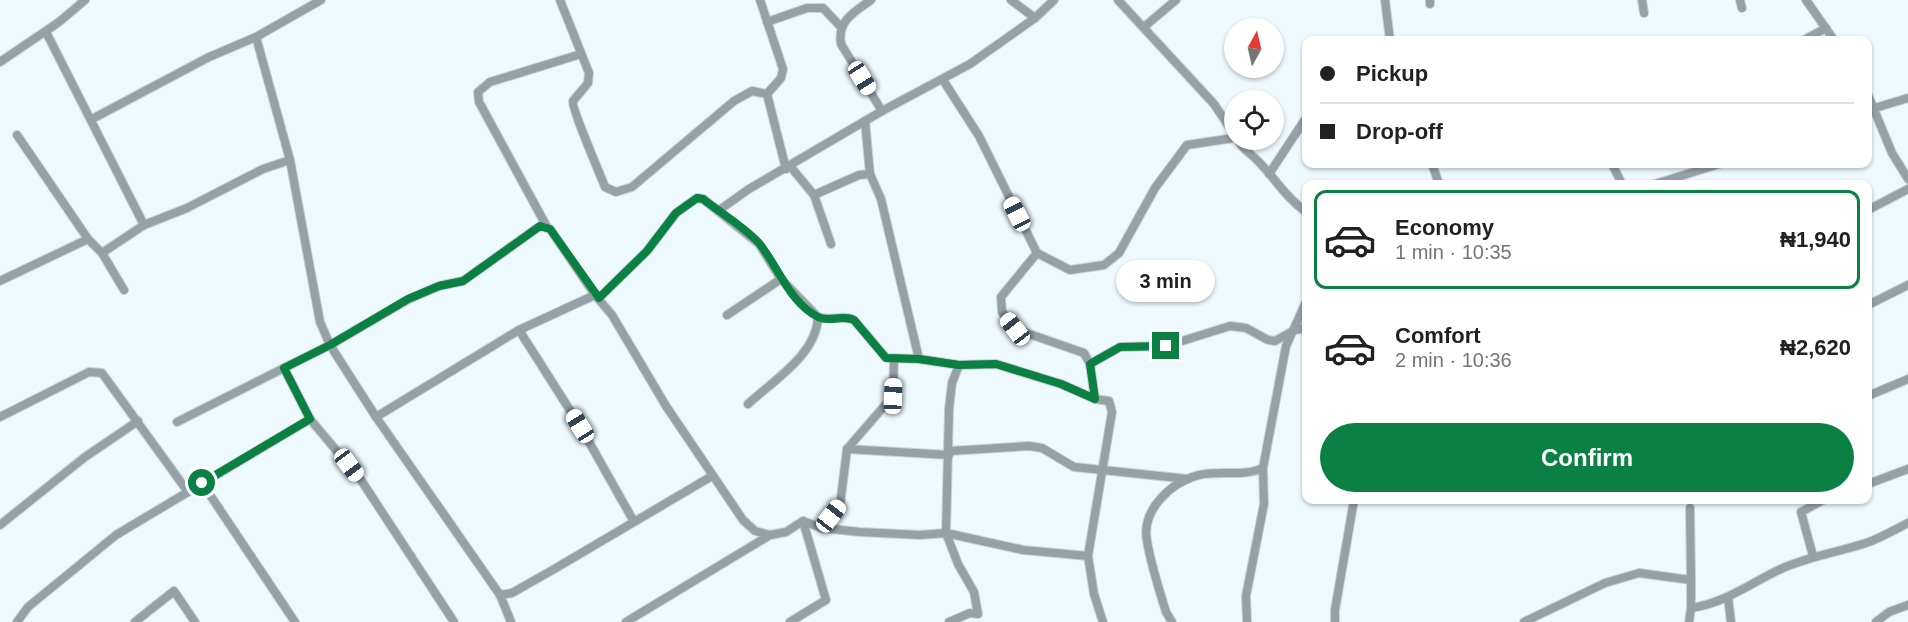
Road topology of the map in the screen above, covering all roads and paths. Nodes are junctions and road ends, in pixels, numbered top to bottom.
1 (85, 0) edge
2 (321, 0) edge
3 (560, 0) edge
4 (760, 0) edge
5 (871, 0) edge
6 (1011, 0) edge
7 (1054, 0) edge
8 (1118, 0) edge
9 (1176, 0) edge
10 (1385, 0) edge
11 (1642, 0) edge
12 (1806, 0) edge
13 (1644, 13) dead end
14 (1035, 18) junction
15 (767, 22) junction
16 (840, 26) junction
17 (1143, 27) junction
18 (1826, 28) junction
19 (46, 32) junction
20 (1390, 36) edge
21 (1811, 36) edge
22 (1831, 36) edge
23 (256, 37) junction
24 (581, 54) junction
25 (0, 62) edge
26 (943, 80) junction
27 (766, 94) junction
28 (1908, 98) edge
29 (1872, 109) edge
30 (882, 111) junction
31 (1872, 111) edge
32 (92, 119) junction
33 (1224, 119) edge
34 (865, 121) junction
35 (1302, 124) edge
36 (17, 135) dead end
37 (1224, 139) edge
38 (1244, 150) edge
39 (290, 160) junction
40 (788, 167) junction
41 (1706, 168) edge
42 (870, 174) junction
43 (1269, 174) junction
44 (1908, 179) edge
45 (1668, 180) edge
46 (1908, 189) edge
47 (814, 195) junction
48 (1872, 208) edge
49 (1302, 209) edge
50 (718, 211) junction
51 (144, 225) junction
52 (547, 226) junction
53 (88, 239) junction
54 (831, 244) dead end
55 (102, 253) junction
56 (1037, 253) junction
57 (781, 279) junction
58 (0, 281) edge
59 (1908, 285) edge
60 (124, 290) dead end
61 (597, 296) junction
62 (1872, 303) edge
63 (1302, 310) edge
64 (728, 315) dead end
65 (818, 317) junction
66 (1302, 329) edge
67 (519, 330) junction
68 (1290, 333) junction
69 (330, 345) junction
70 (894, 359) junction
71 (919, 359) junction
72 (1090, 364) junction
73 (959, 365) junction
74 (284, 368) junction
75 (1908, 379) edge
76 (1872, 394) edge
77 (1095, 399) junction
78 (748, 404) dead end
79 (0, 417) edge
80 (376, 417) junction
81 (310, 419) junction
82 (138, 421) junction
83 (177, 422) dead end
84 (847, 449) junction
85 (950, 451) junction
86 (1263, 468) junction
87 (1908, 469) edge
88 (1102, 471) junction
89 (712, 476) junction
90 (1188, 479) junction
91 (1872, 482) edge
92 (202, 483) junction
93 (188, 492) junction
94 (1353, 504) edge
95 (1816, 504) edge
96 (1690, 508) dead end
97 (633, 520) junction
98 (803, 521) junction
99 (1908, 523) edge
100 (0, 525) edge
101 (822, 528) junction
102 (946, 533) junction
103 (770, 536) junction
104 (1088, 556) junction
105 (1813, 556) junction
106 (1691, 580) junction
107 (500, 595) junction
108 (1728, 597) junction
109 (1908, 605) edge
110 (1691, 608) junction
111 (980, 618) edge
112 (17, 622) edge
113 (135, 622) edge
114 (195, 622) edge
115 (295, 622) edge
116 (454, 622) edge
117 (511, 622) edge
118 (626, 622) edge
119 (790, 622) edge
120 (949, 622) edge
121 (1103, 622) edge
122 (1172, 622) edge
123 (1247, 622) edge
124 (1335, 622) edge
125 (1524, 622) edge
126 (1689, 622) edge
127 (1731, 622) edge
128 (1876, 622) edge

1 - 19 street
2 - 23 street
3 - 24 street
4 - 15 street
5 - 16 street
6 - 14 street
7 - 14 street
8 - 17 street
9 - 17 street
10 - 20 street
11 - 13 street
12 - 18 street
14 - 26 street
15 - 16 street
15 - 27 street
16 - 30 street
17 - 33 street
18 - 21 street
18 - 22 street
19 - 25 street
19 - 32 street
23 - 32 street
23 - 39 street
24 - 27 street
24 - 52 street
26 - 30 street
26 - 56 street
27 - 40 street
28 - 29 street
30 - 34 street
31 - 44 street
32 - 51 street
34 - 40 street
34 - 42 street
35 - 43 street
36 - 53 street
37 - 56 street
38 - 43 street
39 - 51 street
39 - 69 street
40 - 47 street
40 - 50 street
41 - 45 street
42 - 47 street
42 - 71 street
43 - 49 street
46 - 48 street
47 - 54 street
50 - 57 street
50 - 61 street
51 - 55 street
52 - 61 street
52 - 69 street
53 - 55 street
53 - 58 street
55 - 60 street
56 - 72 street
57 - 64 street
57 - 65 street
59 - 62 street
61 - 67 street
61 - 89 street
63 - 68 street
65 - 70 street
65 - 78 street
66 - 68 street
67 - 80 street
67 - 97 street
68 - 72 street
68 - 86 street
69 - 74 street
69 - 80 street
70 - 71 street
70 - 84 street
71 - 73 street
72 - 77 street
73 - 77 street
73 - 85 street
74 - 81 street
74 - 83 street
75 - 76 street
77 - 88 street
79 - 82 street
80 - 107 street
81 - 92 street
81 - 116 street
82 - 93 street
82 - 100 street
84 - 85 street
84 - 101 street
85 - 88 street
85 - 102 street
86 - 90 street
86 - 123 street
87 - 91 street
88 - 90 street
88 - 104 street
89 - 97 street
89 - 103 street
90 - 122 street
92 - 93 street
92 - 115 street
93 - 112 street
94 - 124 street
95 - 105 street
96 - 106 street
97 - 107 street
98 - 101 street
98 - 103 street
98 - 119 street
99 - 105 street
101 - 102 street
102 - 104 street
102 - 111 street
103 - 118 street
104 - 121 street
105 - 108 street
106 - 110 street
106 - 125 street
107 - 117 street
108 - 110 street
108 - 127 street
109 - 128 street
110 - 126 street
111 - 120 street
113 - 114 street

